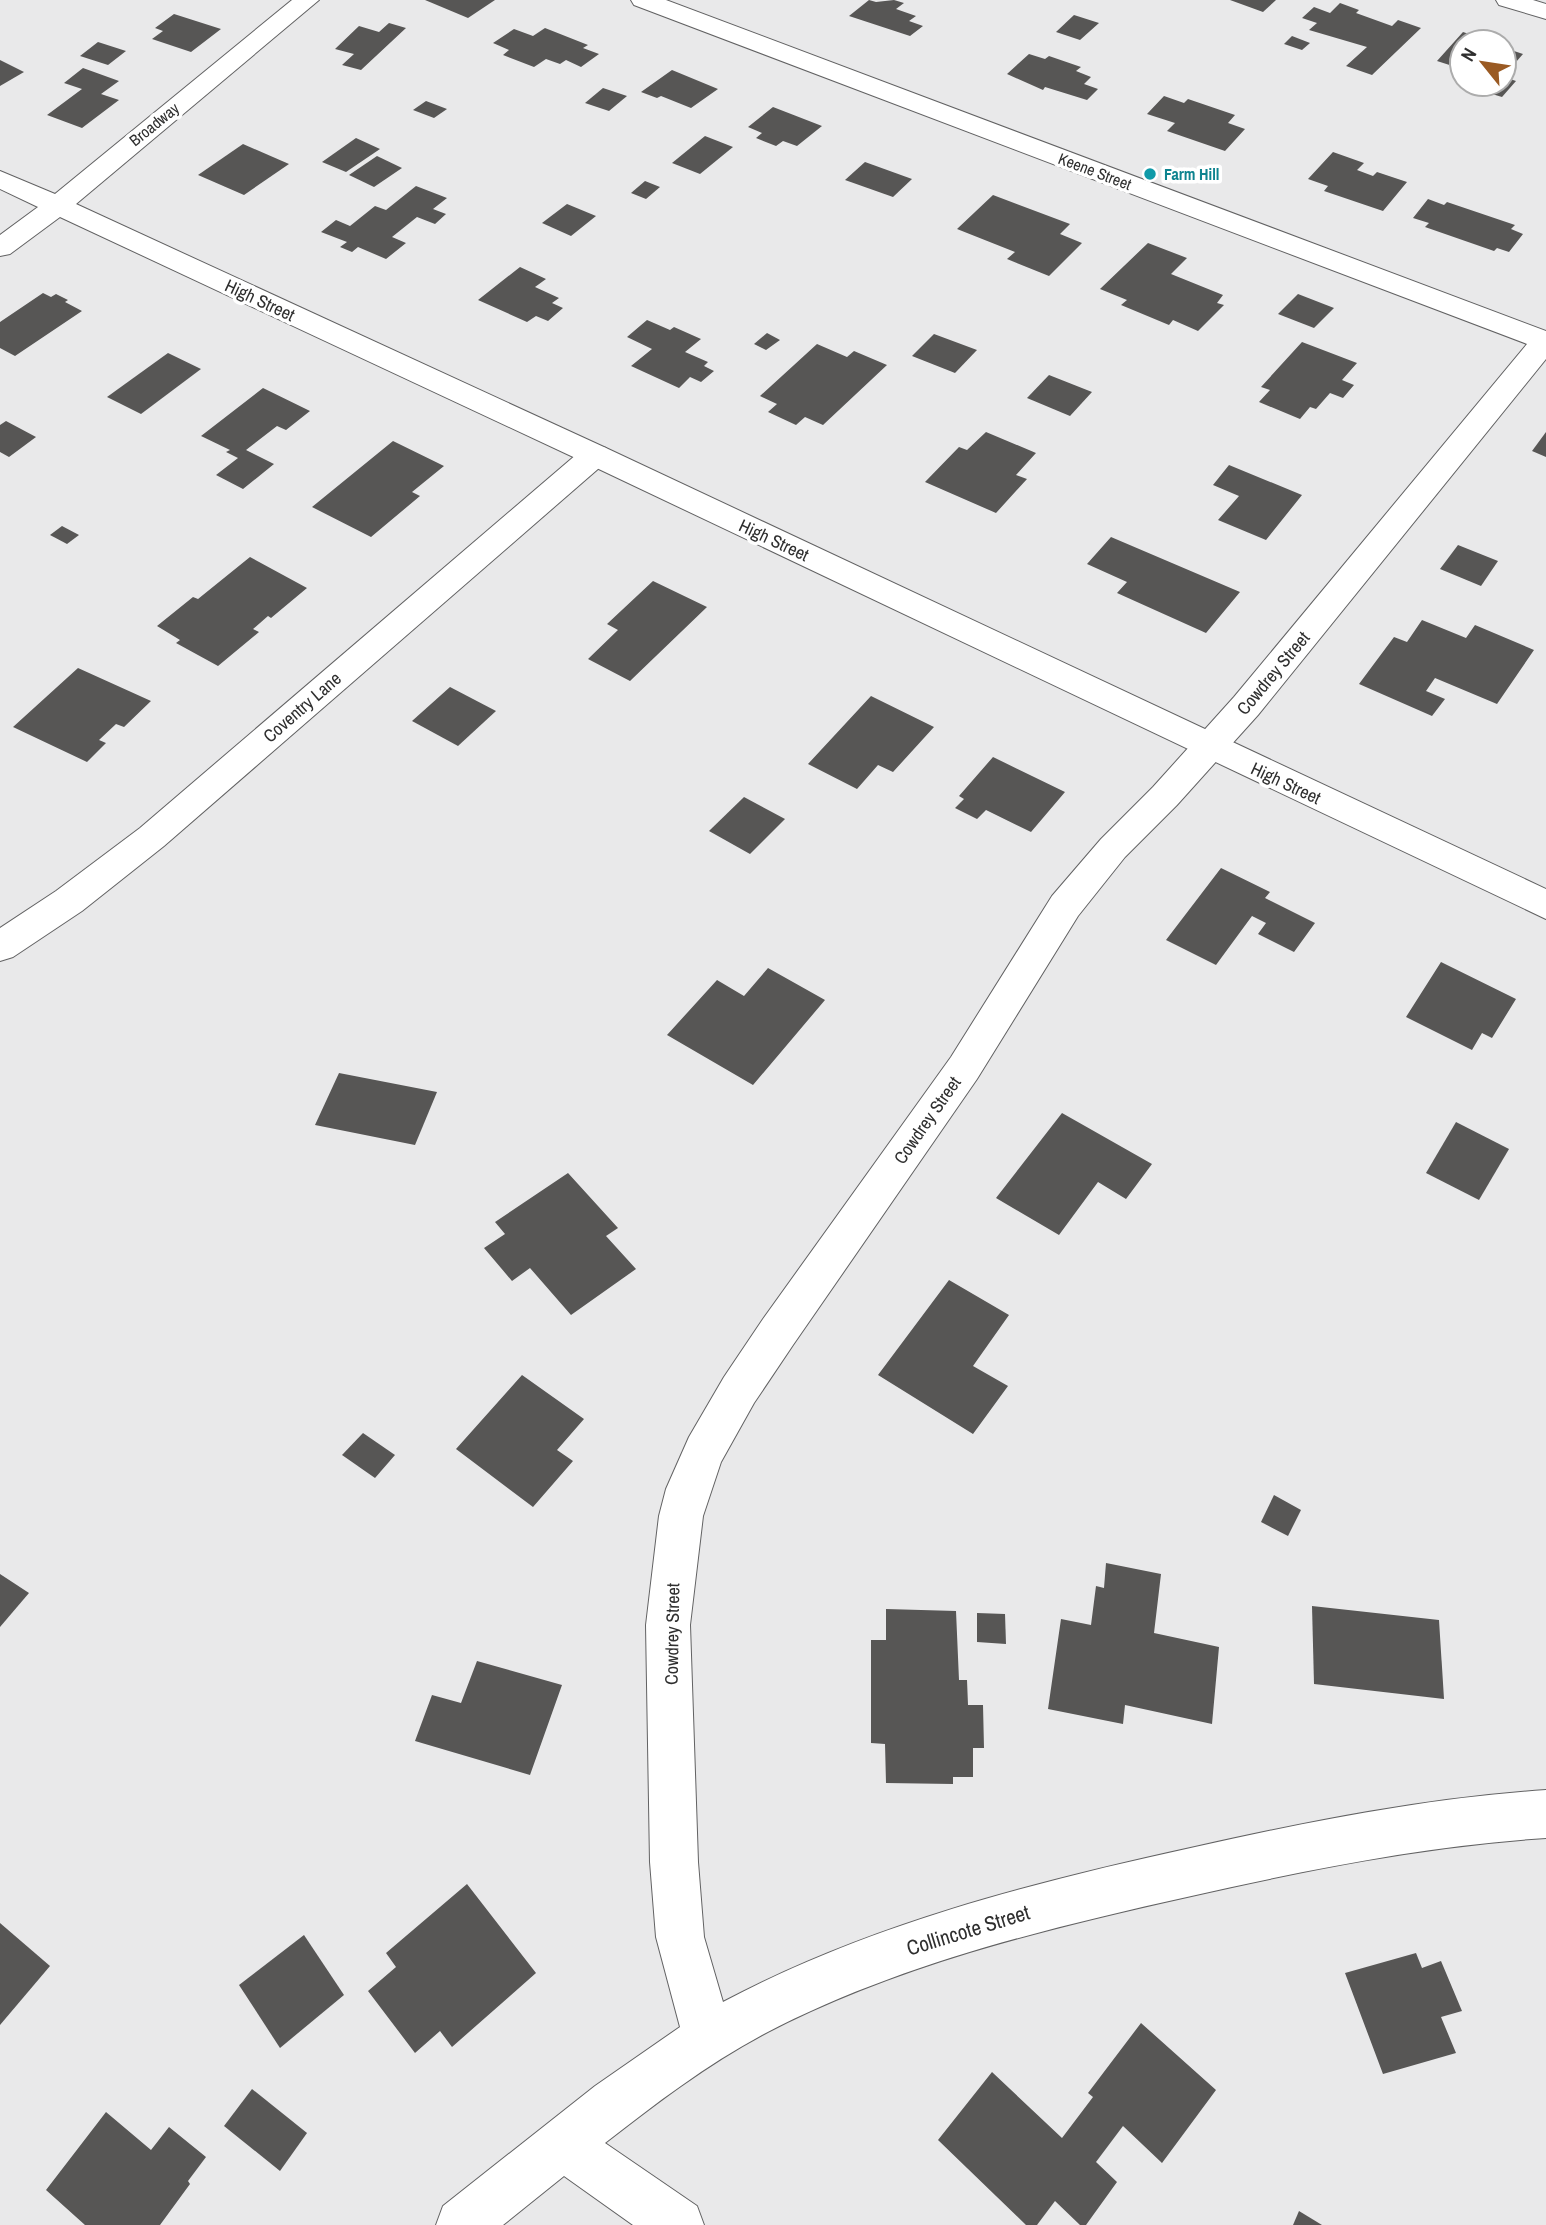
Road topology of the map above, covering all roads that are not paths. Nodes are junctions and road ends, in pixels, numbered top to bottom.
1 (307, 0) edge
2 (643, 0) edge
3 (1508, 0) edge
4 (1546, 12) edge
5 (0, 179) edge
6 (57, 206) junction
7 (0, 248) edge
8 (1546, 341) edge
9 (595, 455) junction
10 (1210, 747) junction
11 (1546, 905) edge
12 (0, 947) edge
13 (1546, 1814) edge
14 (708, 2038) junction
15 (563, 2144) junction
16 (462, 2225) edge
17 (678, 2225) edge

1 - 6 street, Broadway
2 - 8 street, Keene Street
3 - 4 street
5 - 6 street, High Street
6 - 7 street, Broadway
6 - 9 street, High Street
8 - 10 street, Cowdrey Street
9 - 10 street, High Street
9 - 12 street, Coventry Lane
10 - 11 street, High Street
10 - 14 street, Cowdrey Street
13 - 14 street, Collincote Street
14 - 15 street, Collincote Street
15 - 16 street, Collincote Street
15 - 17 street

